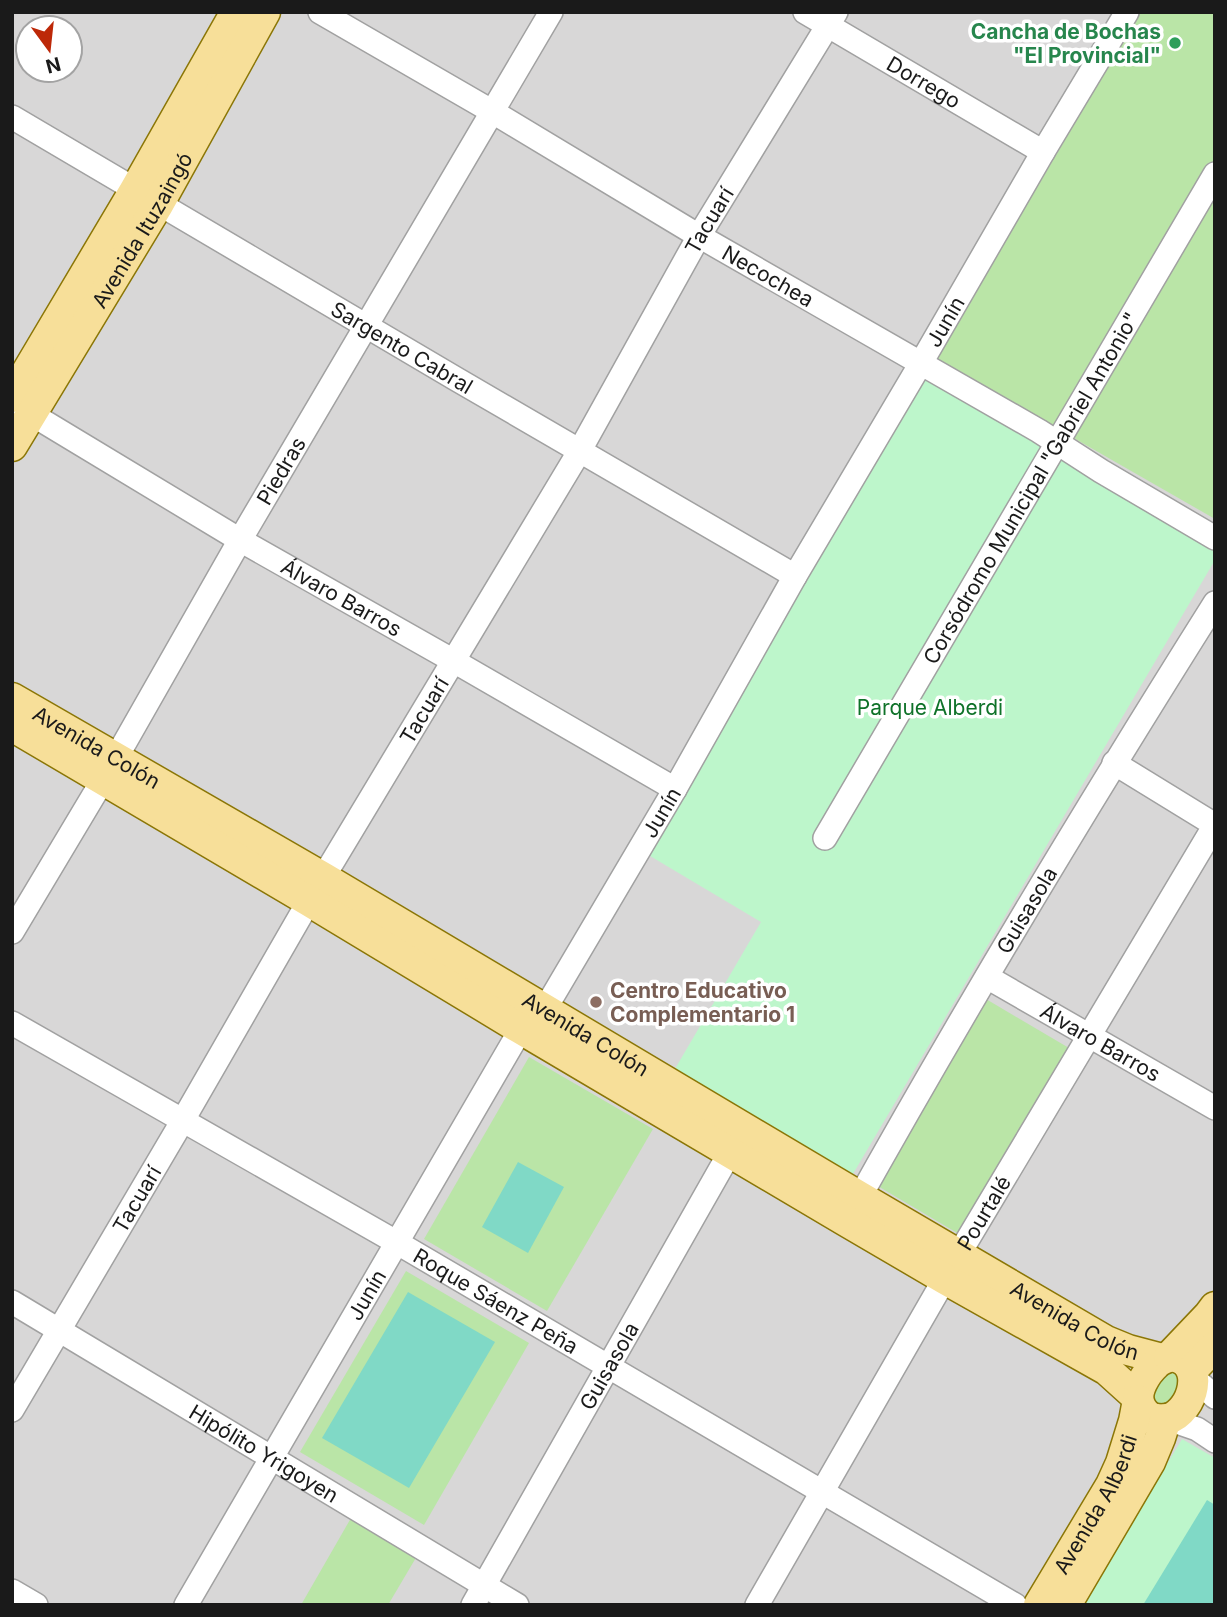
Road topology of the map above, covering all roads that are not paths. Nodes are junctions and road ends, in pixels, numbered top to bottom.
1 (236, 12) edge
2 (265, 12) edge
3 (320, 12) edge
4 (551, 12) edge
5 (805, 12) edge
6 (1127, 12) edge
7 (832, 19) edge
8 (493, 112) junction
9 (12, 117) edge
10 (1043, 152) junction
11 (1215, 174) edge
12 (147, 197) junction
13 (699, 236) junction
14 (367, 326) junction
15 (921, 363) junction
16 (18, 405) edge
17 (1057, 443) junction
18 (12, 446) edge
19 (579, 452) junction
20 (1215, 538) edge
21 (240, 540) junction
22 (795, 576) junction
23 (1215, 603) edge
24 (452, 660) junction
25 (12, 698) edge
26 (12, 726) edge
27 (1114, 764) junction
28 (110, 769) junction
29 (675, 789) junction
30 (1215, 825) edge
31 (825, 838) dead end
32 (317, 889) junction
33 (12, 932) edge
34 (987, 977) junction
35 (545, 1009) junction
36 (12, 1023) edge
37 (521, 1029) junction
38 (1090, 1037) junction
39 (1215, 1108) edge
40 (183, 1120) junction
41 (737, 1140) junction
42 (853, 1209) junction
43 (396, 1242) junction
44 (952, 1267) junction
45 (12, 1302) edge
46 (1215, 1307) edge
47 (59, 1331) junction
48 (1215, 1346) edge
49 (609, 1366) junction
50 (1186, 1372) edge
51 (1138, 1399) junction
52 (12, 1410) edge
53 (1167, 1419) junction
54 (1215, 1441) edge
55 (271, 1458) junction
56 (821, 1492) junction
57 (12, 1591) edge
58 (478, 1595) edge
59 (36, 1605) edge
60 (186, 1605) edge
61 (517, 1605) edge
62 (758, 1605) edge
63 (1015, 1605) edge
64 (1040, 1605) edge
65 (1066, 1605) edge

1 - 12 main road, Avenida Ituzaingó
2 - 12 main road, Avenida Ituzaingó
3 - 8 street, Necochea
4 - 8 street, Piedras
5 - 7 street, Dorrego
6 - 10 street, Junín
7 - 10 street, Dorrego
7 - 13 street, Tacuarí
8 - 13 street, Necochea
8 - 14 street, Piedras
9 - 12 street, Sargento Cabral
10 - 15 street, Junín
11 - 17 street, Corsódromo Municipal "Gabriel Antonio"
12 - 14 street, Sargento Cabral
12 - 16 main road, Avenida Ituzaingó
13 - 15 street, Necochea
13 - 19 street, Tacuarí
14 - 19 street, Sargento Cabral
14 - 21 street, Piedras
15 - 17 street, Necochea
15 - 22 street, Junín
16 - 18 main road, Avenida Ituzaingó
16 - 21 street, Álvaro Barros
17 - 20 street, Necochea
17 - 31 street, Corsódromo Municipal "Gabriel Antonio"
19 - 22 street, Sargento Cabral
19 - 24 street, Tacuarí
21 - 24 street, Álvaro Barros
21 - 28 street, Piedras
22 - 29 street, Junín
23 - 27 street, Guisasola
24 - 29 street, Álvaro Barros
24 - 32 street, Tacuarí
25 - 28 main road, Avenida Colón
26 - 28 main road, Avenida Colón
27 - 30 street
27 - 34 street, Guisasola
28 - 32 main road, Avenida Colón
28 - 33 street, Piedras
29 - 35 street, Junín
30 - 38 street, Pourtalé
32 - 35 main road, Avenida Colón
32 - 37 main road, Avenida Colón
32 - 40 street, Tacuarí
34 - 38 street, Álvaro Barros
34 - 42 street, Guisasola
35 - 37 street, Junín
35 - 41 main road, Avenida Colón
36 - 40 street, Roque Sáenz Peña
37 - 41 main road, Avenida Colón
37 - 43 street, Junín
38 - 39 street, Álvaro Barros
38 - 44 street, Pourtalé
40 - 43 street, Roque Sáenz Peña
40 - 47 street, Tacuarí
41 - 42 main road, Avenida Colón
41 - 49 street, Guisasola
42 - 44 main road, Avenida Colón
43 - 49 street, Roque Sáenz Peña
43 - 55 street, Junín
44 - 50 main road, Avenida Colón
44 - 51 main road, Avenida Colón
44 - 56 street, Pourtalé
45 - 47 street, Hipólito Yrigoyen
46 - 50 main road
47 - 52 street, Tacuarí
47 - 55 street, Hipólito Yrigoyen
48 - 50 main road
49 - 56 street, Roque Sáenz Peña
49 - 58 street, Guisasola
50 - 51 main road
50 - 53 main road
51 - 53 main road
51 - 64 main road, Avenida Alberdi
53 - 54 street
53 - 65 main road, Avenida Alberdi
55 - 58 street, Hipólito Yrigoyen
55 - 60 street, Junín
56 - 62 street, Pourtalé
56 - 63 street, Roque Sáenz Peña
57 - 59 street
58 - 61 street, Hipólito Yrigoyen

